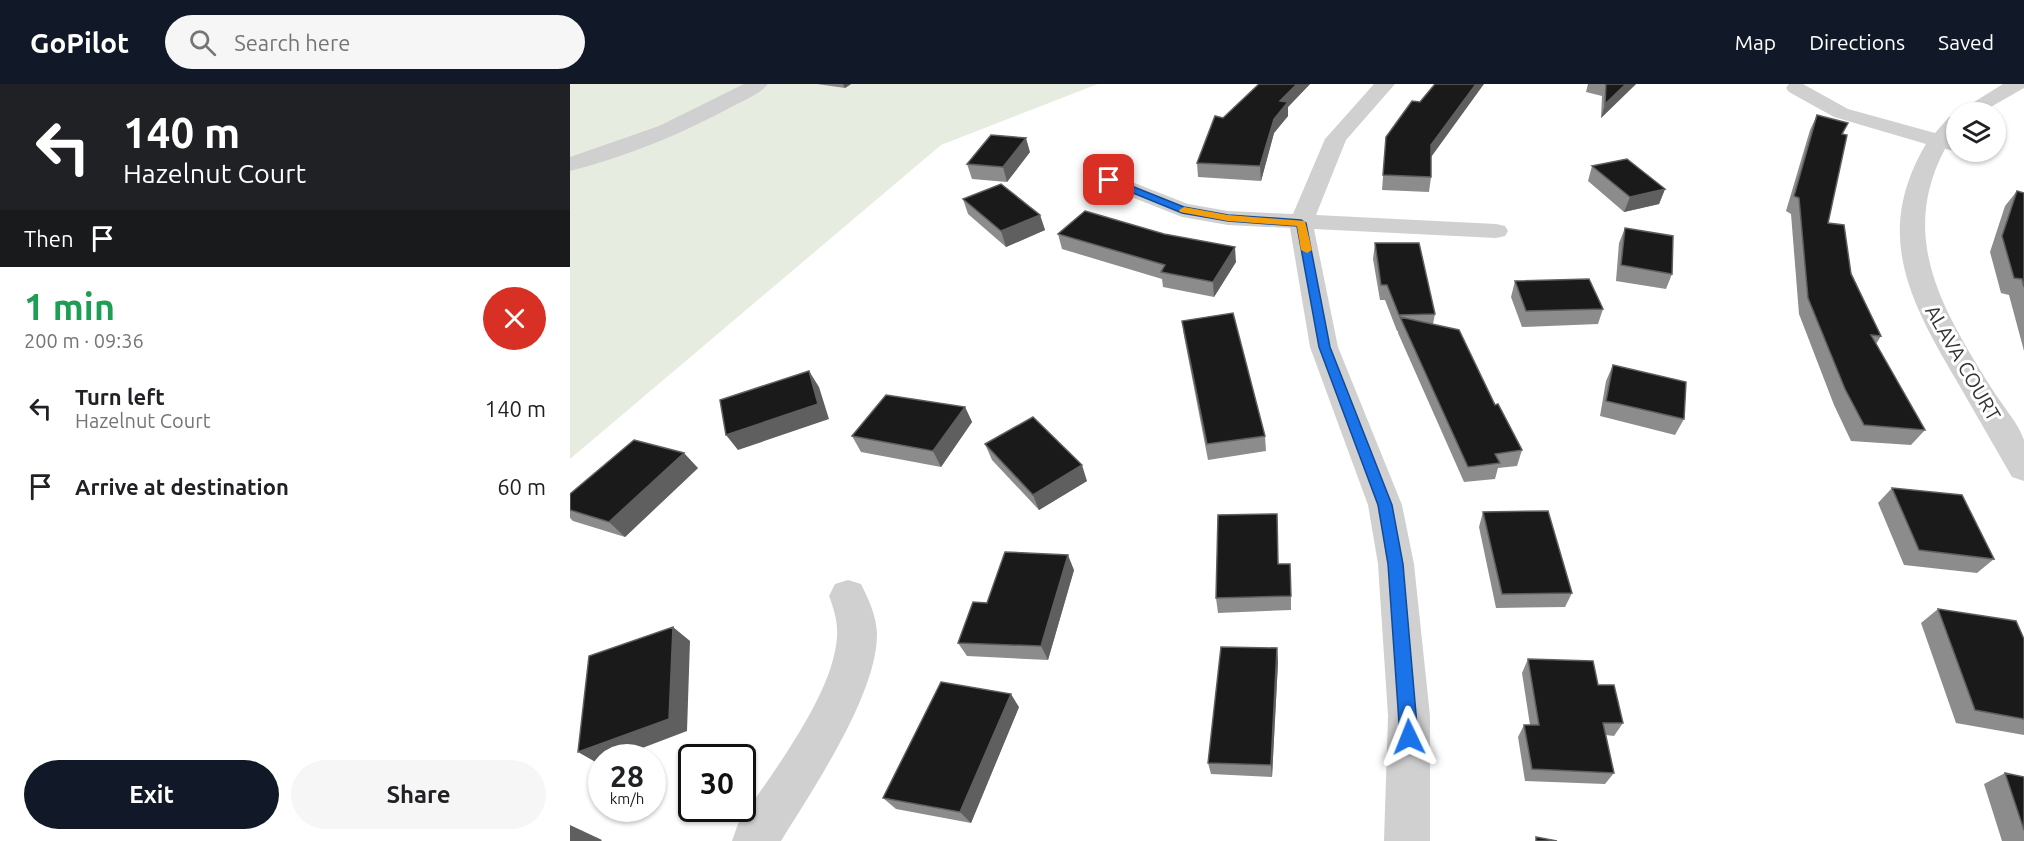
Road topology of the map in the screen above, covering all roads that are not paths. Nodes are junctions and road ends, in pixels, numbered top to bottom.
1 (758, 84) edge
2 (1385, 84) edge
3 (2017, 84) edge
4 (1796, 88) dead end
5 (1986, 102) edge
6 (1946, 144) edge
7 (1946, 145) edge
8 (570, 164) edge
9 (1109, 180) dead end
10 (1301, 223) junction
11 (1496, 231) dead end
12 (2024, 468) edge
13 (848, 596) dead end
14 (755, 841) edge
15 (1407, 841) edge

1 - 8 street
2 - 10 street
3 - 5 street
4 - 6 street
7 - 12 street, ALAVA COURT
9 - 10 street
10 - 11 street
10 - 15 street
13 - 14 street

